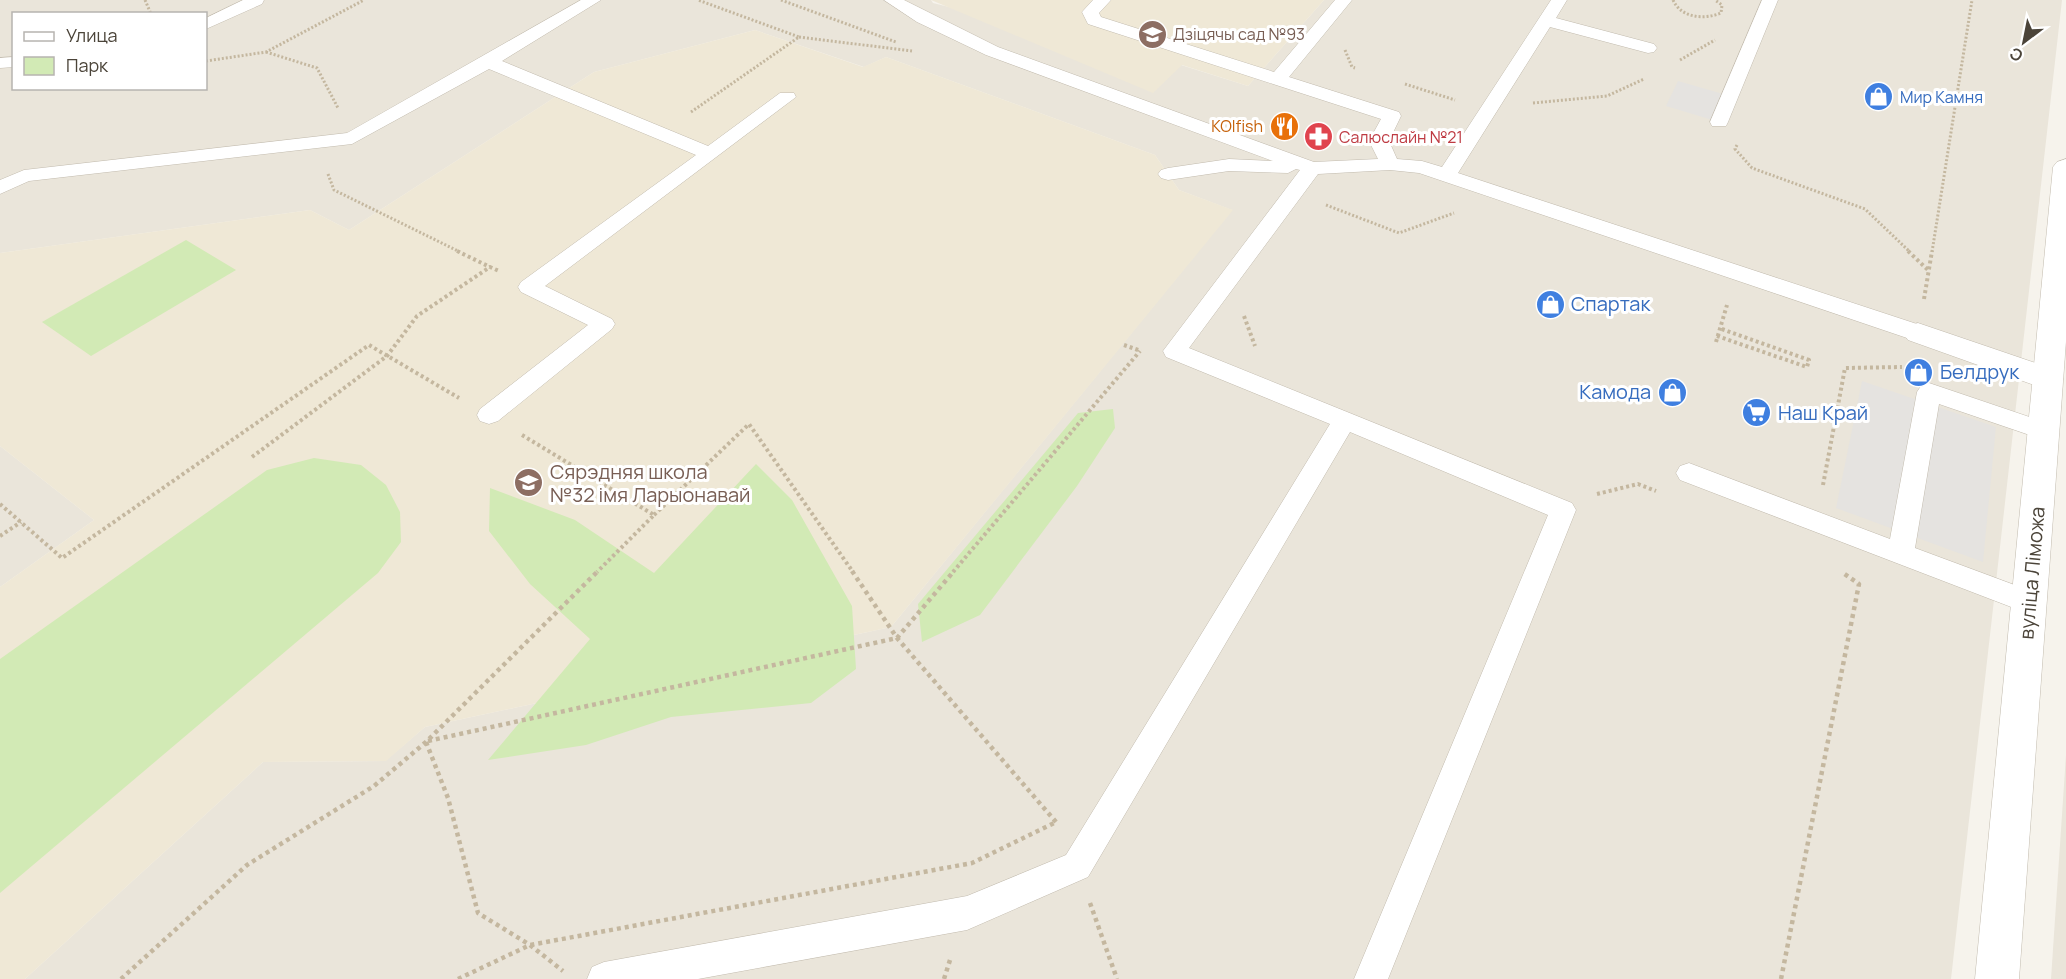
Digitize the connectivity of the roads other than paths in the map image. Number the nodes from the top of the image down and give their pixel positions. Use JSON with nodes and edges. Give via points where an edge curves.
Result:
{"nodes":[{"id":1,"x":256,"y":0,"type":"edge"},
{"id":2,"x":593,"y":0,"type":"edge"},
{"id":3,"x":892,"y":0,"type":"edge"},
{"id":4,"x":1103,"y":0,"type":"edge"},
{"id":5,"x":1344,"y":0,"type":"edge"},
{"id":6,"x":1559,"y":0,"type":"edge"},
{"id":7,"x":1767,"y":6,"type":"edge"},
{"id":8,"x":1546,"y":21,"type":"junction"},
{"id":9,"x":207,"y":24,"type":"edge"},
{"id":10,"x":1648,"y":48,"type":"dead end"},
{"id":11,"x":488,"y":62,"type":"junction"},
{"id":12,"x":1278,"y":78,"type":"junction"},
{"id":13,"x":787,"y":97,"type":"dead end"},
{"id":14,"x":1719,"y":122,"type":"dead end"},
{"id":15,"x":710,"y":153,"type":"junction"},
{"id":16,"x":1390,"y":164,"type":"junction"},
{"id":17,"x":2066,"y":167,"type":"edge"},
{"id":18,"x":1312,"y":168,"type":"junction"},
{"id":19,"x":1168,"y":174,"type":"dead end"},
{"id":20,"x":1447,"y":175,"type":"junction"},
{"id":21,"x":0,"y":188,"type":"edge"},
{"id":22,"x":2063,"y":256,"type":"edge"},
{"id":23,"x":1918,"y":333,"type":"joint"},
{"id":24,"x":2057,"y":382,"type":"edge"},
{"id":25,"x":489,"y":415,"type":"road end"},
{"id":26,"x":1345,"y":420,"type":"junction"},
{"id":27,"x":2044,"y":430,"type":"junction"},
{"id":28,"x":1689,"y":473,"type":"dead end"},
{"id":29,"x":1901,"y":554,"type":"junction"},
{"id":30,"x":2029,"y":603,"type":"junction"},
{"id":31,"x":604,"y":979,"type":"edge"},
{"id":32,"x":1371,"y":979,"type":"edge"},
{"id":33,"x":1997,"y":979,"type":"edge"}],
"edges":[{"from":1,"to":9,"type":"lane"},
{"from":2,"to":11,"type":"lane"},
{"from":3,"to":18,"type":"lane","via":[[992,51]]},
{"from":4,"to":12,"type":"lane","via":[[1090,12],[1094,20]]},
{"from":5,"to":12,"type":"lane"},
{"from":6,"to":8,"type":"lane"},
{"from":7,"to":14,"type":"lane"},
{"from":8,"to":10,"type":"lane"},
{"from":8,"to":20,"type":"lane"},
{"from":11,"to":15,"type":"lane"},
{"from":11,"to":21,"type":"lane","via":[[352,138],[24,176]]},
{"from":12,"to":16,"type":"lane","via":[[1392,116],[1379,141]]},
{"from":13,"to":15,"type":"lane"},
{"from":15,"to":25,"type":"lane","via":[[529,287],[604,324]]},
{"from":16,"to":18,"type":"lane"},
{"from":16,"to":20,"type":"lane","via":[[1422,167]]},
{"from":17,"to":22,"type":"street","name":"вуліца Ліможа"},
{"from":18,"to":19,"type":"lane","via":[[1230,165]]},
{"from":18,"to":26,"type":"lane","via":[[1174,351]]},
{"from":20,"to":23,"type":"lane"},
{"from":22,"to":24,"type":"street","name":"вуліца Ліможа"},
{"from":23,"to":24,"type":"street"},
{"from":24,"to":27,"type":"street","name":"вуліца Ліможа"},
{"from":26,"to":31,"type":"lane","via":[[1077,866],[966,913]]},
{"from":26,"to":32,"type":"lane","via":[[1563,510]]},
{"from":27,"to":29,"type":"lane","via":[[1929,392]]},
{"from":27,"to":30,"type":"street","name":"вуліца Ліможа"},
{"from":28,"to":29,"type":"lane"},
{"from":29,"to":30,"type":"lane"},
{"from":30,"to":33,"type":"street","name":"вуліца Ліможа"}]}
